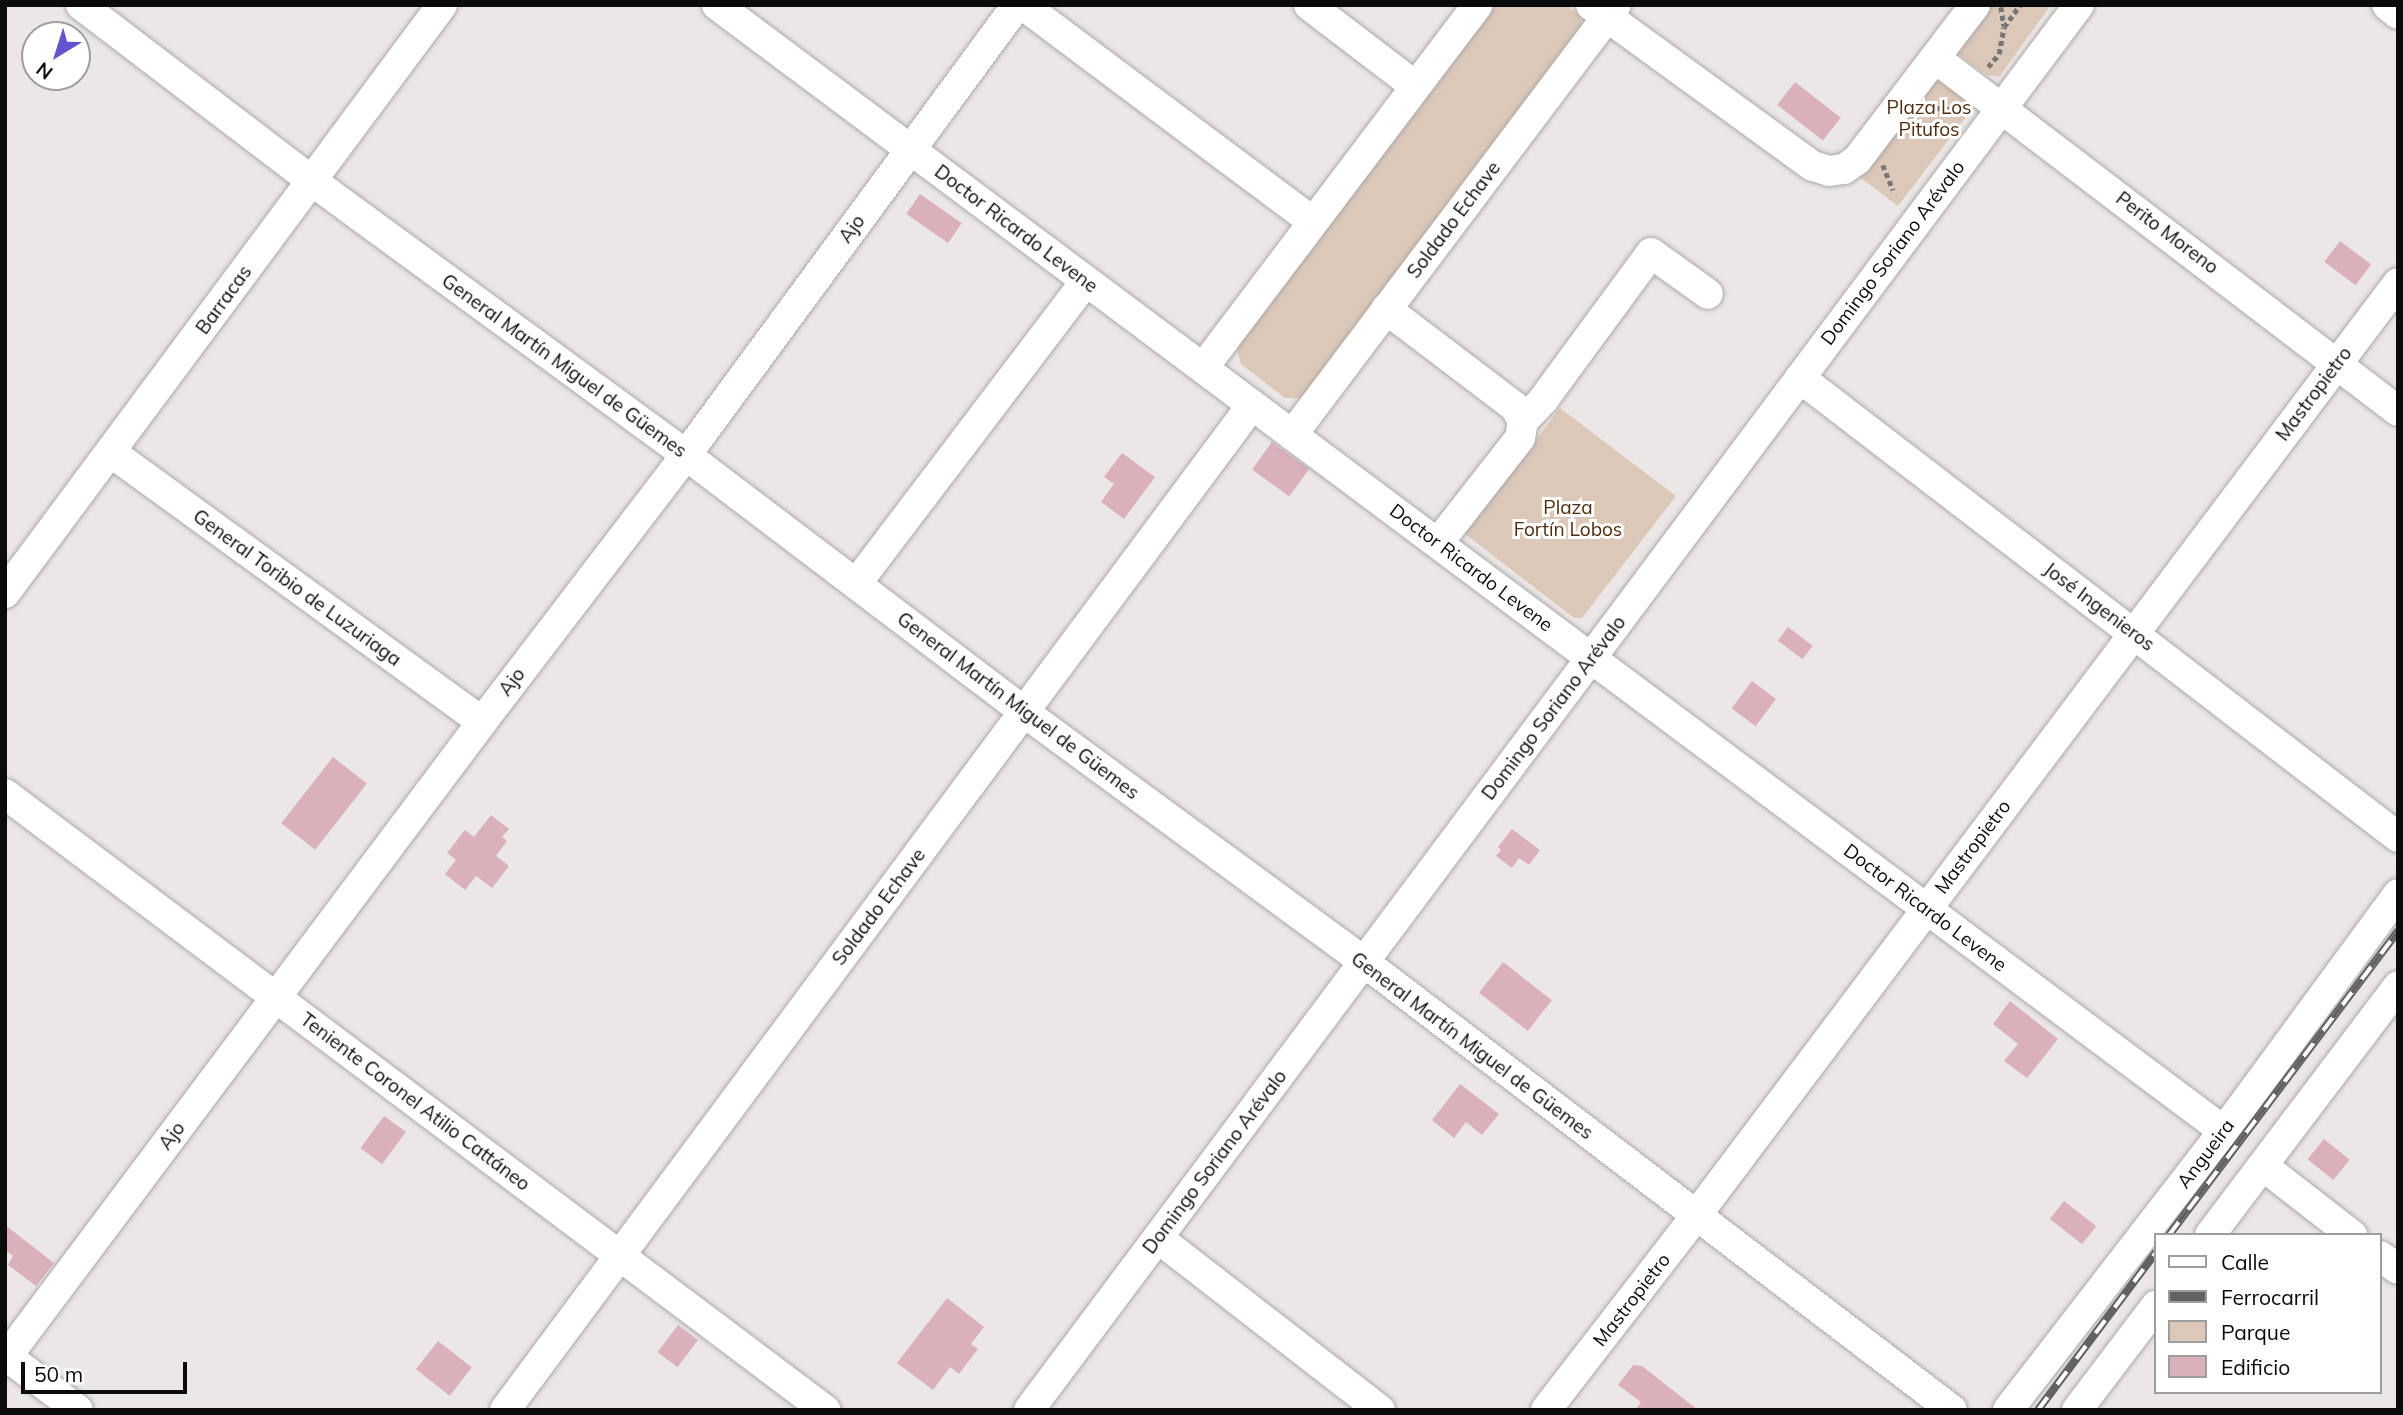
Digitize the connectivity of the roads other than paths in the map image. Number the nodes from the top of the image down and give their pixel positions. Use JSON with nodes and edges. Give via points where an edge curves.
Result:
{"nodes":[{"id":1,"x":81,"y":5,"type":"edge"},
{"id":2,"x":442,"y":5,"type":"edge"},
{"id":3,"x":717,"y":5,"type":"edge"},
{"id":4,"x":1020,"y":5,"type":"edge"},
{"id":5,"x":1309,"y":5,"type":"edge"},
{"id":6,"x":1478,"y":5,"type":"edge"},
{"id":7,"x":1975,"y":5,"type":"edge"},
{"id":8,"x":2079,"y":5,"type":"edge"},
{"id":9,"x":2387,"y":5,"type":"edge"},
{"id":10,"x":1605,"y":9,"type":"edge"},
{"id":11,"x":2398,"y":14,"type":"edge"},
{"id":12,"x":1935,"y":58,"type":"junction"},
{"id":13,"x":1415,"y":86,"type":"junction"},
{"id":14,"x":2002,"y":107,"type":"junction"},
{"id":15,"x":910,"y":149,"type":"junction"},
{"id":16,"x":312,"y":181,"type":"junction"},
{"id":17,"x":1313,"y":222,"type":"junction"},
{"id":18,"x":1086,"y":281,"type":"junction"},
{"id":19,"x":2398,"y":283,"type":"edge"},
{"id":20,"x":1708,"y":293,"type":"dead end"},
{"id":21,"x":1386,"y":309,"type":"junction"},
{"id":22,"x":2337,"y":363,"type":"junction"},
{"id":23,"x":1203,"y":368,"type":"junction"},
{"id":24,"x":1800,"y":378,"type":"junction"},
{"id":25,"x":1252,"y":405,"type":"junction"},
{"id":26,"x":2398,"y":411,"type":"edge"},
{"id":27,"x":1523,"y":421,"type":"junction"},
{"id":28,"x":1292,"y":435,"type":"junction"},
{"id":29,"x":112,"y":453,"type":"junction"},
{"id":30,"x":686,"y":455,"type":"junction"},
{"id":31,"x":1438,"y":543,"type":"junction"},
{"id":32,"x":856,"y":584,"type":"junction"},
{"id":33,"x":5,"y":593,"type":"edge"},
{"id":34,"x":2134,"y":633,"type":"junction"},
{"id":35,"x":1591,"y":658,"type":"junction"},
{"id":36,"x":1024,"y":712,"type":"junction"},
{"id":37,"x":482,"y":722,"type":"junction"},
{"id":38,"x":5,"y":794,"type":"edge"},
{"id":39,"x":2398,"y":837,"type":"edge"},
{"id":40,"x":2398,"y":894,"type":"edge"},
{"id":41,"x":1927,"y":909,"type":"junction"},
{"id":42,"x":1364,"y":962,"type":"junction"},
{"id":43,"x":2398,"y":986,"type":"edge"},
{"id":44,"x":276,"y":997,"type":"junction"},
{"id":45,"x":2224,"y":1131,"type":"junction"},
{"id":46,"x":2263,"y":1166,"type":"junction"},
{"id":47,"x":1695,"y":1217,"type":"junction"},
{"id":48,"x":2212,"y":1233,"type":"edge"},
{"id":49,"x":2349,"y":1233,"type":"edge"},
{"id":50,"x":1158,"y":1238,"type":"junction"},
{"id":51,"x":620,"y":1256,"type":"junction"},
{"id":52,"x":2382,"y":1257,"type":"edge"},
{"id":53,"x":2398,"y":1269,"type":"edge"},
{"id":54,"x":2154,"y":1309,"type":"edge"},
{"id":55,"x":6,"y":1357,"type":"edge"},
{"id":56,"x":78,"y":1410,"type":"edge"},
{"id":57,"x":505,"y":1410,"type":"edge"},
{"id":58,"x":825,"y":1410,"type":"edge"},
{"id":59,"x":1029,"y":1410,"type":"edge"},
{"id":60,"x":1380,"y":1410,"type":"edge"},
{"id":61,"x":1546,"y":1410,"type":"edge"},
{"id":62,"x":1952,"y":1410,"type":"edge"},
{"id":63,"x":2008,"y":1410,"type":"edge"},
{"id":64,"x":2077,"y":1410,"type":"edge"}],
"edges":[{"from":1,"to":16,"type":"street","name":"General Martín Miguel de Güemes"},
{"from":2,"to":16,"type":"street","name":"Barracas"},
{"from":3,"to":15,"type":"street","name":"Doctor Ricardo Levene"},
{"from":4,"to":15,"type":"street","name":"Ajo"},
{"from":4,"to":17,"type":"street"},
{"from":5,"to":13,"type":"street"},
{"from":6,"to":13,"type":"street"},
{"from":7,"to":12,"type":"street"},
{"from":8,"to":14,"type":"street","name":"Domingo Soriano Arévalo"},
{"from":9,"to":11,"type":"street"},
{"from":10,"to":12,"type":"street","via":[[1813,166],[1829,171],[1857,160]]},
{"from":10,"to":21,"type":"street","name":"Soldado Echave"},
{"from":12,"to":14,"type":"street","name":"Perito Moreno"},
{"from":13,"to":17,"type":"street"},
{"from":14,"to":22,"type":"street","name":"Perito Moreno"},
{"from":14,"to":24,"type":"street","name":"Domingo Soriano Arévalo"},
{"from":15,"to":18,"type":"street","name":"Doctor Ricardo Levene"},
{"from":15,"to":30,"type":"street","name":"Ajo"},
{"from":16,"to":29,"type":"street","name":"Barracas"},
{"from":16,"to":30,"type":"street","name":"General Martín Miguel de Güemes"},
{"from":17,"to":23,"type":"street"},
{"from":18,"to":23,"type":"street","name":"Doctor Ricardo Levene"},
{"from":18,"to":32,"type":"street"},
{"from":19,"to":22,"type":"street","name":"Mastropietro"},
{"from":20,"to":27,"type":"street","via":[[1651,253]]},
{"from":21,"to":27,"type":"street","via":[[1515,407]]},
{"from":21,"to":28,"type":"street","name":"Soldado Echave"},
{"from":22,"to":26,"type":"street","name":"Perito Moreno"},
{"from":22,"to":34,"type":"street","name":"Mastropietro"},
{"from":23,"to":25,"type":"street","name":"Doctor Ricardo Levene"},
{"from":24,"to":34,"type":"street","name":"José Ingenieros"},
{"from":24,"to":35,"type":"street","name":"Domingo Soriano Arévalo"},
{"from":25,"to":28,"type":"street","name":"Doctor Ricardo Levene"},
{"from":25,"to":36,"type":"street","name":"Soldado Echave"},
{"from":27,"to":31,"type":"street","via":[[1520,438]]},
{"from":28,"to":31,"type":"street","name":"Doctor Ricardo Levene"},
{"from":29,"to":33,"type":"street","name":"Barracas"},
{"from":29,"to":37,"type":"street","name":"General Toribio de Luzuriaga"},
{"from":30,"to":32,"type":"street","name":"General Martín Miguel de Güemes"},
{"from":30,"to":37,"type":"street","name":"Ajo"},
{"from":31,"to":35,"type":"street","name":"Doctor Ricardo Levene"},
{"from":32,"to":36,"type":"street","name":"General Martín Miguel de Güemes"},
{"from":34,"to":39,"type":"street","name":"José Ingenieros"},
{"from":34,"to":41,"type":"street","name":"Mastropietro"},
{"from":35,"to":41,"type":"street","name":"Doctor Ricardo Levene"},
{"from":35,"to":42,"type":"street","name":"Domingo Soriano Arévalo"},
{"from":36,"to":42,"type":"street","name":"General Martín Miguel de Güemes"},
{"from":36,"to":51,"type":"street","name":"Soldado Echave"},
{"from":37,"to":44,"type":"street","name":"Ajo"},
{"from":38,"to":44,"type":"street","name":"Teniente Coronel Atilio Cattáneo"},
{"from":40,"to":45,"type":"street","name":"Angueira"},
{"from":41,"to":45,"type":"street","name":"Doctor Ricardo Levene"},
{"from":41,"to":47,"type":"street","name":"Mastropietro"},
{"from":42,"to":47,"type":"street","name":"General Martín Miguel de Güemes"},
{"from":42,"to":50,"type":"street","name":"Domingo Soriano Arévalo"},
{"from":43,"to":46,"type":"street"},
{"from":44,"to":51,"type":"street","name":"Teniente Coronel Atilio Cattáneo"},
{"from":44,"to":55,"type":"street","name":"Ajo"},
{"from":45,"to":63,"type":"street","name":"Angueira"},
{"from":46,"to":48,"type":"street"},
{"from":46,"to":49,"type":"street"},
{"from":47,"to":61,"type":"street","name":"Mastropietro"},
{"from":47,"to":62,"type":"street","name":"General Martín Miguel de Güemes"},
{"from":50,"to":59,"type":"street","name":"Domingo Soriano Arévalo"},
{"from":50,"to":60,"type":"street"},
{"from":51,"to":57,"type":"street","name":"Soldado Echave"},
{"from":51,"to":58,"type":"street","name":"Teniente Coronel Atilio Cattáneo"},
{"from":52,"to":53,"type":"street"},
{"from":54,"to":64,"type":"street"},
{"from":55,"to":56,"type":"street"}]}
